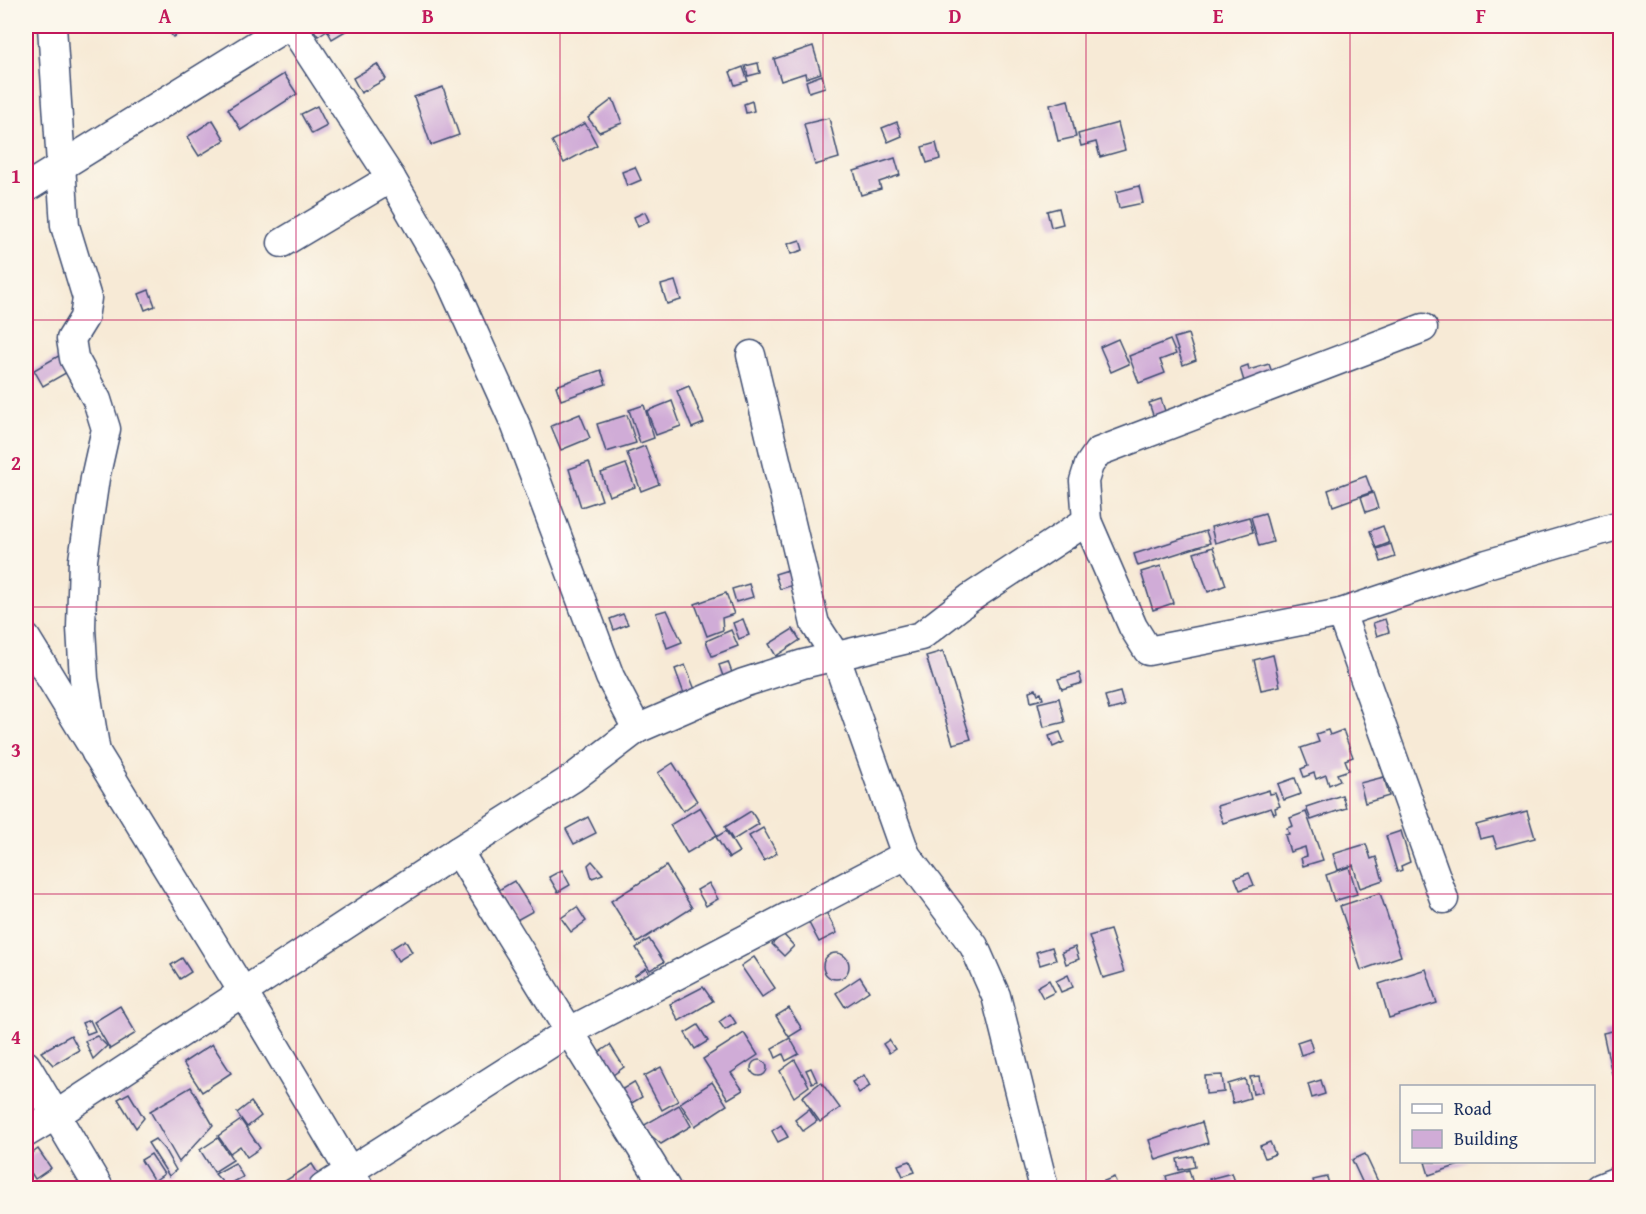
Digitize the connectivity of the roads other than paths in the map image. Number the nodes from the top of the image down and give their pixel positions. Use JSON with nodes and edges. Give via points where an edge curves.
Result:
{"nodes":[{"id":1,"x":52,"y":26,"type":"edge"},
{"id":2,"x":287,"y":26,"type":"edge"},
{"id":3,"x":292,"y":26,"type":"edge"},
{"id":4,"x":61,"y":166,"type":"junction"},
{"id":5,"x":391,"y":178,"type":"junction"},
{"id":6,"x":26,"y":188,"type":"edge"},
{"id":7,"x":282,"y":243,"type":"dead end"},
{"id":8,"x":1423,"y":328,"type":"dead end"},
{"id":9,"x":751,"y":355,"type":"dead end"},
{"id":10,"x":1087,"y":521,"type":"junction"},
{"id":11,"x":1620,"y":525,"type":"edge"},
{"id":12,"x":1341,"y":613,"type":"junction"},
{"id":13,"x":26,"y":638,"type":"edge"},
{"id":14,"x":835,"y":655,"type":"junction"},
{"id":15,"x":637,"y":729,"type":"junction"},
{"id":16,"x":96,"y":753,"type":"junction"},
{"id":17,"x":458,"y":850,"type":"junction"},
{"id":18,"x":906,"y":855,"type":"junction"},
{"id":19,"x":1444,"y":899,"type":"dead end"},
{"id":20,"x":243,"y":992,"type":"junction"},
{"id":21,"x":570,"y":1031,"type":"junction"},
{"id":22,"x":26,"y":1065,"type":"edge"},
{"id":23,"x":56,"y":1115,"type":"junction"},
{"id":24,"x":26,"y":1133,"type":"edge"},
{"id":25,"x":355,"y":1180,"type":"edge"},
{"id":26,"x":1620,"y":1180,"type":"edge"},
{"id":27,"x":99,"y":1188,"type":"edge"},
{"id":28,"x":323,"y":1188,"type":"edge"},
{"id":29,"x":666,"y":1188,"type":"edge"},
{"id":30,"x":1044,"y":1188,"type":"edge"},
{"id":31,"x":1600,"y":1188,"type":"edge"}],
"edges":[{"from":1,"to":4,"type":"street"},
{"from":2,"to":4,"type":"street"},
{"from":3,"to":5,"type":"street"},
{"from":4,"to":6,"type":"street"},
{"from":4,"to":16,"type":"street","via":[[65,226],[87,298],[84,318],[71,339],[74,358],[97,400],[106,429],[83,560],[84,679]]},
{"from":5,"to":7,"type":"street"},
{"from":5,"to":15,"type":"street","via":[[449,278],[516,426],[610,677]]},
{"from":8,"to":10,"type":"street","via":[[1098,452],[1084,481]]},
{"from":9,"to":14,"type":"street","via":[[815,624]]},
{"from":10,"to":12,"type":"street","via":[[1133,627],[1148,651]]},
{"from":10,"to":14,"type":"street","via":[[970,598],[921,636]]},
{"from":11,"to":12,"type":"street"},
{"from":12,"to":19,"type":"street"},
{"from":13,"to":16,"type":"street"},
{"from":14,"to":15,"type":"street","via":[[743,683]]},
{"from":14,"to":18,"type":"street"},
{"from":15,"to":17,"type":"street","via":[[573,778]]},
{"from":16,"to":20,"type":"street"},
{"from":17,"to":20,"type":"street"},
{"from":17,"to":21,"type":"street"},
{"from":18,"to":21,"type":"street"},
{"from":18,"to":30,"type":"street","via":[[974,946],[996,996]]},
{"from":20,"to":23,"type":"street"},
{"from":20,"to":25,"type":"street"},
{"from":21,"to":25,"type":"street"},
{"from":21,"to":29,"type":"street"},
{"from":22,"to":23,"type":"street"},
{"from":23,"to":24,"type":"street"},
{"from":23,"to":27,"type":"street"},
{"from":25,"to":28,"type":"street"},
{"from":26,"to":31,"type":"street"}]}
